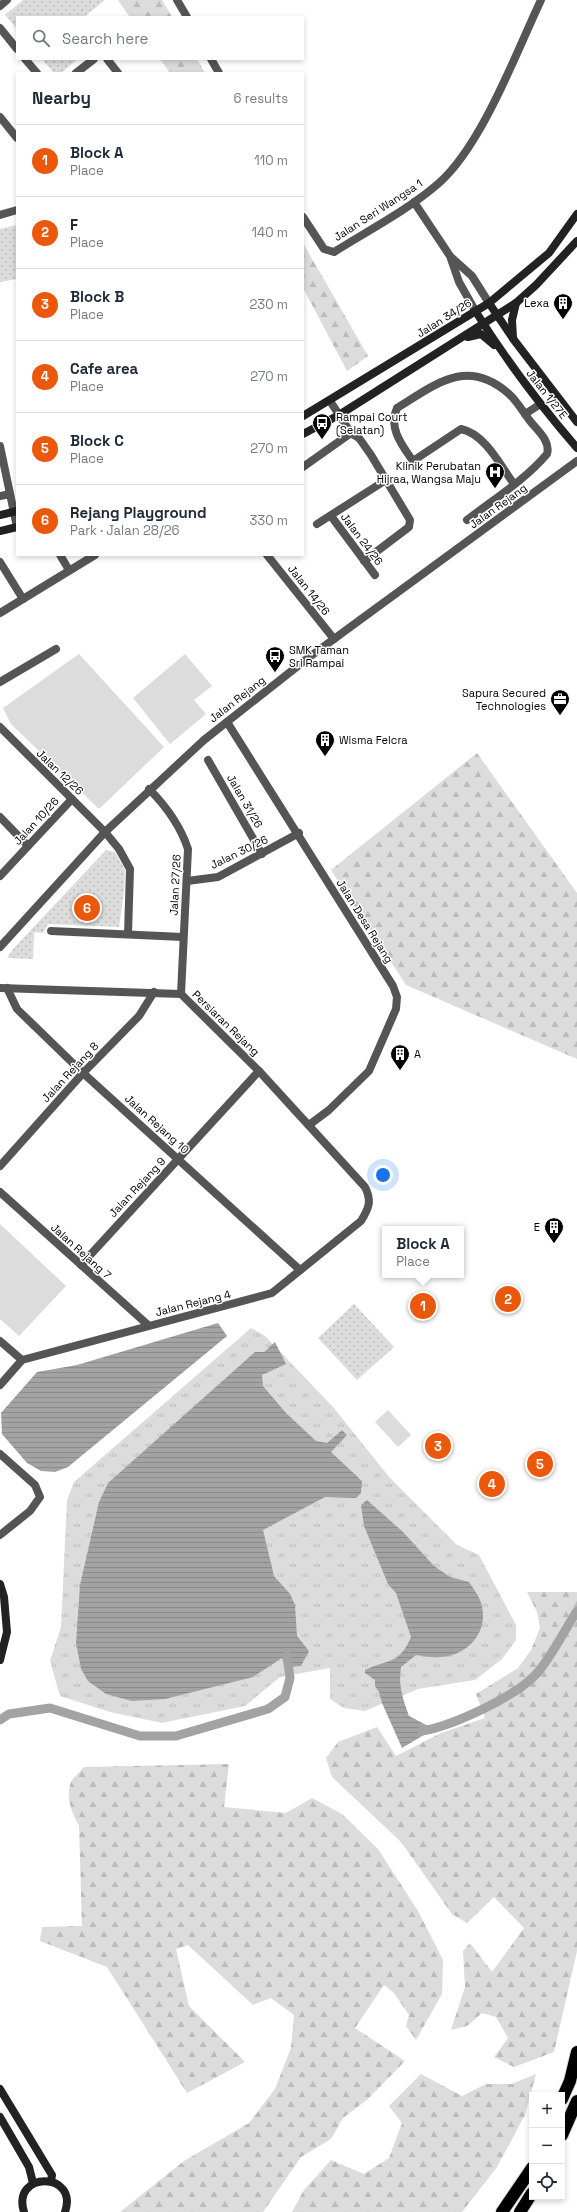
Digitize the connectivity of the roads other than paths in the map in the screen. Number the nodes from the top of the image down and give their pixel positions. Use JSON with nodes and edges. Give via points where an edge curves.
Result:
{"nodes":[{"id":1,"x":7,"y":0,"type":"edge"},
{"id":2,"x":177,"y":0,"type":"edge"},
{"id":3,"x":541,"y":0,"type":"edge"},
{"id":4,"x":0,"y":6,"type":"edge"},
{"id":5,"x":186,"y":16,"type":"edge"},
{"id":6,"x":0,"y":28,"type":"edge"},
{"id":7,"x":16,"y":48,"type":"edge"},
{"id":8,"x":26,"y":60,"type":"edge"},
{"id":9,"x":93,"y":60,"type":"edge"},
{"id":10,"x":107,"y":60,"type":"edge"},
{"id":11,"x":212,"y":60,"type":"edge"},
{"id":12,"x":36,"y":72,"type":"edge"},
{"id":13,"x":77,"y":72,"type":"edge"},
{"id":14,"x":117,"y":72,"type":"edge"},
{"id":15,"x":218,"y":72,"type":"edge"},
{"id":16,"x":0,"y":117,"type":"edge"},
{"id":17,"x":16,"y":137,"type":"edge"},
{"id":18,"x":414,"y":202,"type":"junction"},
{"id":19,"x":16,"y":210,"type":"edge"},
{"id":20,"x":0,"y":214,"type":"edge"},
{"id":21,"x":577,"y":214,"type":"edge"},
{"id":22,"x":304,"y":219,"type":"edge"},
{"id":23,"x":577,"y":241,"type":"edge"},
{"id":24,"x":450,"y":256,"type":"junction"},
{"id":25,"x":489,"y":303,"type":"junction"},
{"id":26,"x":516,"y":303,"type":"junction"},
{"id":27,"x":476,"y":312,"type":"junction"},
{"id":28,"x":497,"y":316,"type":"junction"},
{"id":29,"x":484,"y":324,"type":"junction"},
{"id":30,"x":458,"y":340,"type":"junction"},
{"id":31,"x":514,"y":340,"type":"junction"},
{"id":32,"x":501,"y":351,"type":"junction"},
{"id":33,"x":330,"y":401,"type":"junction"},
{"id":34,"x":539,"y":405,"type":"junction"},
{"id":35,"x":525,"y":414,"type":"junction"},
{"id":36,"x":304,"y":415,"type":"edge"},
{"id":37,"x":339,"y":415,"type":"junction"},
{"id":38,"x":577,"y":422,"type":"edge"},
{"id":39,"x":304,"y":433,"type":"edge"},
{"id":40,"x":351,"y":433,"type":"junction"},
{"id":41,"x":0,"y":446,"type":"edge"},
{"id":42,"x":577,"y":448,"type":"edge"},
{"id":43,"x":577,"y":461,"type":"edge"},
{"id":44,"x":304,"y":466,"type":"edge"},
{"id":45,"x":386,"y":480,"type":"junction"},
{"id":46,"x":514,"y":484,"type":"junction"},
{"id":47,"x":10,"y":494,"type":"junction"},
{"id":48,"x":0,"y":496,"type":"edge"},
{"id":49,"x":16,"y":511,"type":"edge"},
{"id":50,"x":0,"y":515,"type":"edge"},
{"id":51,"x":331,"y":516,"type":"junction"},
{"id":52,"x":467,"y":520,"type":"dead end"},
{"id":53,"x":317,"y":524,"type":"dead end"},
{"id":54,"x":16,"y":527,"type":"edge"},
{"id":55,"x":0,"y":532,"type":"edge"},
{"id":56,"x":61,"y":556,"type":"edge"},
{"id":57,"x":93,"y":556,"type":"edge"},
{"id":58,"x":268,"y":556,"type":"edge"},
{"id":59,"x":364,"y":561,"type":"junction"},
{"id":60,"x":0,"y":562,"type":"edge"},
{"id":61,"x":69,"y":570,"type":"junction"},
{"id":62,"x":375,"y":576,"type":"dead end"},
{"id":63,"x":23,"y":599,"type":"junction"},
{"id":64,"x":0,"y":612,"type":"edge"},
{"id":65,"x":334,"y":640,"type":"junction"},
{"id":66,"x":56,"y":649,"type":"dead end"},
{"id":67,"x":0,"y":682,"type":"edge"},
{"id":68,"x":227,"y":722,"type":"junction"},
{"id":69,"x":1,"y":732,"type":"edge"},
{"id":70,"x":208,"y":760,"type":"dead end"},
{"id":71,"x":149,"y":789,"type":"junction"},
{"id":72,"x":72,"y":799,"type":"junction"},
{"id":73,"x":0,"y":817,"type":"edge"},
{"id":74,"x":105,"y":832,"type":"junction"},
{"id":75,"x":299,"y":834,"type":"junction"},
{"id":76,"x":28,"y":846,"type":"junction"},
{"id":77,"x":262,"y":854,"type":"junction"},
{"id":78,"x":0,"y":876,"type":"edge"},
{"id":79,"x":187,"y":881,"type":"junction"},
{"id":80,"x":51,"y":931,"type":"dead end"},
{"id":81,"x":128,"y":934,"type":"junction"},
{"id":82,"x":183,"y":937,"type":"junction"},
{"id":83,"x":0,"y":947,"type":"edge"},
{"id":84,"x":4,"y":988,"type":"edge"},
{"id":85,"x":154,"y":992,"type":"junction"},
{"id":86,"x":181,"y":994,"type":"junction"},
{"id":87,"x":259,"y":1071,"type":"junction"},
{"id":88,"x":83,"y":1073,"type":"junction"},
{"id":89,"x":309,"y":1125,"type":"junction"},
{"id":90,"x":179,"y":1158,"type":"junction"},
{"id":91,"x":0,"y":1166,"type":"edge"},
{"id":92,"x":0,"y":1192,"type":"edge"},
{"id":93,"x":370,"y":1205,"type":"joint"},
{"id":94,"x":290,"y":1260,"type":"junction"},
{"id":95,"x":81,"y":1264,"type":"junction"},
{"id":96,"x":303,"y":1268,"type":"junction"},
{"id":97,"x":289,"y":1280,"type":"junction"},
{"id":98,"x":148,"y":1325,"type":"junction"},
{"id":99,"x":0,"y":1341,"type":"edge"},
{"id":100,"x":22,"y":1360,"type":"junction"},
{"id":101,"x":0,"y":1385,"type":"edge"},
{"id":102,"x":0,"y":1454,"type":"edge"},
{"id":103,"x":0,"y":1535,"type":"edge"},
{"id":104,"x":0,"y":1584,"type":"edge"},
{"id":105,"x":0,"y":1660,"type":"edge"},
{"id":106,"x":577,"y":2052,"type":"edge"},
{"id":107,"x":0,"y":2089,"type":"edge"},
{"id":108,"x":565,"y":2092,"type":"edge"},
{"id":109,"x":577,"y":2101,"type":"edge"},
{"id":110,"x":0,"y":2117,"type":"edge"},
{"id":111,"x":565,"y":2128,"type":"edge"},
{"id":112,"x":529,"y":2172,"type":"edge"},
{"id":113,"x":51,"y":2181,"type":"junction"},
{"id":114,"x":33,"y":2184,"type":"junction"},
{"id":115,"x":529,"y":2198,"type":"edge"},
{"id":116,"x":67,"y":2210,"type":"edge"},
{"id":117,"x":24,"y":2212,"type":"edge"},
{"id":118,"x":502,"y":2212,"type":"edge"},
{"id":119,"x":520,"y":2212,"type":"edge"}],
"edges":[{"from":1,"to":4,"type":"street"},
{"from":2,"to":5,"type":"street"},
{"from":3,"to":18,"type":"street","name":"Jalan Seri Wangsa 1","via":[[477,133],[440,182]]},
{"from":6,"to":7,"type":"street"},
{"from":8,"to":12,"type":"street"},
{"from":9,"to":13,"type":"street"},
{"from":10,"to":14,"type":"street"},
{"from":11,"to":15,"type":"street"},
{"from":16,"to":17,"type":"street"},
{"from":18,"to":22,"type":"street","name":"Jalan Seri Wangsa 1","via":[[334,252],[324,249]]},
{"from":18,"to":24,"type":"street"},
{"from":19,"to":20,"type":"street"},
{"from":21,"to":25,"type":"main road","name":"Jalan 34/26","via":[[549,253]]},
{"from":23,"to":26,"type":"main road","via":[[536,286]]},
{"from":24,"to":25,"type":"street","via":[[472,276]]},
{"from":24,"to":27,"type":"street","via":[[459,282]]},
{"from":25,"to":27,"type":"main road","name":"Jalan 34/26"},
{"from":25,"to":28,"type":"main road","name":"Jalan 1/27E"},
{"from":26,"to":28,"type":"main road"},
{"from":26,"to":31,"type":"main road","via":[[512,320]]},
{"from":27,"to":29,"type":"main road"},
{"from":27,"to":33,"type":"main road","name":"Jalan 34/26"},
{"from":28,"to":29,"type":"main road"},
{"from":28,"to":31,"type":"main road","name":"Jalan 1/27E"},
{"from":29,"to":30,"type":"main road"},
{"from":29,"to":32,"type":"main road"},
{"from":30,"to":32,"type":"main road","via":[[480,334]]},
{"from":30,"to":37,"type":"main road"},
{"from":31,"to":38,"type":"main road","name":"Jalan 1/27E"},
{"from":32,"to":34,"type":"main road","name":"Jalan 1/27E"},
{"from":33,"to":36,"type":"main road","name":"Jalan 34/26"},
{"from":33,"to":37,"type":"street"},
{"from":34,"to":35,"type":"street"},
{"from":34,"to":42,"type":"main road","name":"Jalan 1/27E"},
{"from":35,"to":46,"type":"street","via":[[549,449],[541,462]]},
{"from":35,"to":46,"type":"street","via":[[510,395],[494,383],[476,375],[448,378],[397,408],[393,417],[395,431],[413,461],[461,429],[471,431],[487,447]]},
{"from":37,"to":39,"type":"main road"},
{"from":37,"to":40,"type":"street"},
{"from":40,"to":44,"type":"street"},
{"from":40,"to":45,"type":"street","via":[[359,438]]},
{"from":41,"to":47,"type":"street"},
{"from":43,"to":65,"type":"street","name":"Jalan Rejang"},
{"from":45,"to":51,"type":"street"},
{"from":45,"to":59,"type":"street","via":[[410,520],[409,528]]},
{"from":46,"to":52,"type":"street"},
{"from":47,"to":48,"type":"street"},
{"from":47,"to":49,"type":"street"},
{"from":49,"to":50,"type":"main road"},
{"from":51,"to":53,"type":"street"},
{"from":51,"to":59,"type":"street","name":"Jalan 24/26"},
{"from":54,"to":55,"type":"main road"},
{"from":56,"to":61,"type":"street"},
{"from":57,"to":61,"type":"street"},
{"from":58,"to":65,"type":"street","name":"Jalan 14/26"},
{"from":59,"to":62,"type":"street","name":"Jalan 24/26"},
{"from":60,"to":63,"type":"street"},
{"from":61,"to":63,"type":"street"},
{"from":63,"to":64,"type":"street"},
{"from":65,"to":68,"type":"street","name":"Jalan Rejang"},
{"from":66,"to":67,"type":"street"},
{"from":68,"to":71,"type":"street","name":"Jalan Rejang"},
{"from":68,"to":75,"type":"street","name":"Jalan Desa Rejang"},
{"from":69,"to":72,"type":"street","name":"Jalan 12/26"},
{"from":70,"to":77,"type":"street","name":"Jalan 31/26"},
{"from":71,"to":74,"type":"street","name":"Jalan Rejang"},
{"from":71,"to":79,"type":"street","name":"Jalan 27/26","via":[[169,811],[185,841],[188,849]]},
{"from":72,"to":74,"type":"street","name":"Jalan 12/26"},
{"from":72,"to":76,"type":"street","name":"Jalan 10/26"},
{"from":73,"to":76,"type":"street"},
{"from":74,"to":81,"type":"street","name":"Jalan 12/26","via":[[119,849],[130,869]]},
{"from":74,"to":83,"type":"street","name":"Jalan Rejang"},
{"from":75,"to":77,"type":"street","name":"Jalan 30/26"},
{"from":75,"to":89,"type":"street","name":"Jalan Desa Rejang","via":[[397,997],[396,1009],[369,1071],[329,1110]]},
{"from":76,"to":78,"type":"street","name":"Jalan 10/26"},
{"from":77,"to":79,"type":"street","name":"Jalan 30/26","via":[[218,876]]},
{"from":79,"to":82,"type":"street","name":"Jalan 27/26"},
{"from":80,"to":81,"type":"street"},
{"from":81,"to":82,"type":"street"},
{"from":82,"to":86,"type":"street","name":"Jalan 27/26"},
{"from":84,"to":85,"type":"street","name":"Persiaran Rejang"},
{"from":84,"to":88,"type":"street","name":"Jalan Rejang 10","via":[[17,1009]]},
{"from":85,"to":86,"type":"street","name":"Persiaran Rejang"},
{"from":85,"to":88,"type":"street","name":"Jalan Rejang 8","via":[[139,1016]]},
{"from":86,"to":87,"type":"street","name":"Persiaran Rejang"},
{"from":87,"to":89,"type":"street","name":"Persiaran Rejang"},
{"from":87,"to":90,"type":"street","name":"Jalan Rejang 9"},
{"from":88,"to":90,"type":"street","name":"Jalan Rejang 10"},
{"from":88,"to":91,"type":"street","name":"Jalan Rejang 8"},
{"from":89,"to":93,"type":"street","name":"Persiaran Rejang","via":[[365,1187]]},
{"from":90,"to":94,"type":"street","name":"Jalan Rejang 10"},
{"from":90,"to":95,"type":"street","name":"Jalan Rejang 9"},
{"from":92,"to":95,"type":"street","name":"Jalan Rejang 7"},
{"from":93,"to":96,"type":"street","name":"Jalan Rejang 4","via":[[361,1221]]},
{"from":94,"to":96,"type":"street"},
{"from":94,"to":97,"type":"street"},
{"from":95,"to":98,"type":"street","name":"Jalan Rejang 7"},
{"from":96,"to":97,"type":"street","name":"Jalan Rejang 4"},
{"from":97,"to":98,"type":"street","name":"Jalan Rejang 4","via":[[266,1295]]},
{"from":98,"to":100,"type":"street","name":"Jalan Rejang 4"},
{"from":99,"to":100,"type":"street"},
{"from":100,"to":101,"type":"street"},
{"from":102,"to":103,"type":"street","via":[[35,1485],[40,1497],[30,1511]]},
{"from":104,"to":105,"type":"main road","via":[[4,1597],[7,1632]]},
{"from":106,"to":108,"type":"highway"},
{"from":107,"to":113,"type":"main road","via":[[52,2175]]},
{"from":109,"to":111,"type":"highway"},
{"from":110,"to":114,"type":"main road","via":[[30,2167]]},
{"from":112,"to":118,"type":"highway"},
{"from":113,"to":114,"type":"main road"},
{"from":113,"to":116,"type":"main road","via":[[62,2188],[67,2200]]},
{"from":114,"to":117,"type":"main road","via":[[24,2195]]},
{"from":115,"to":119,"type":"highway"}]}
